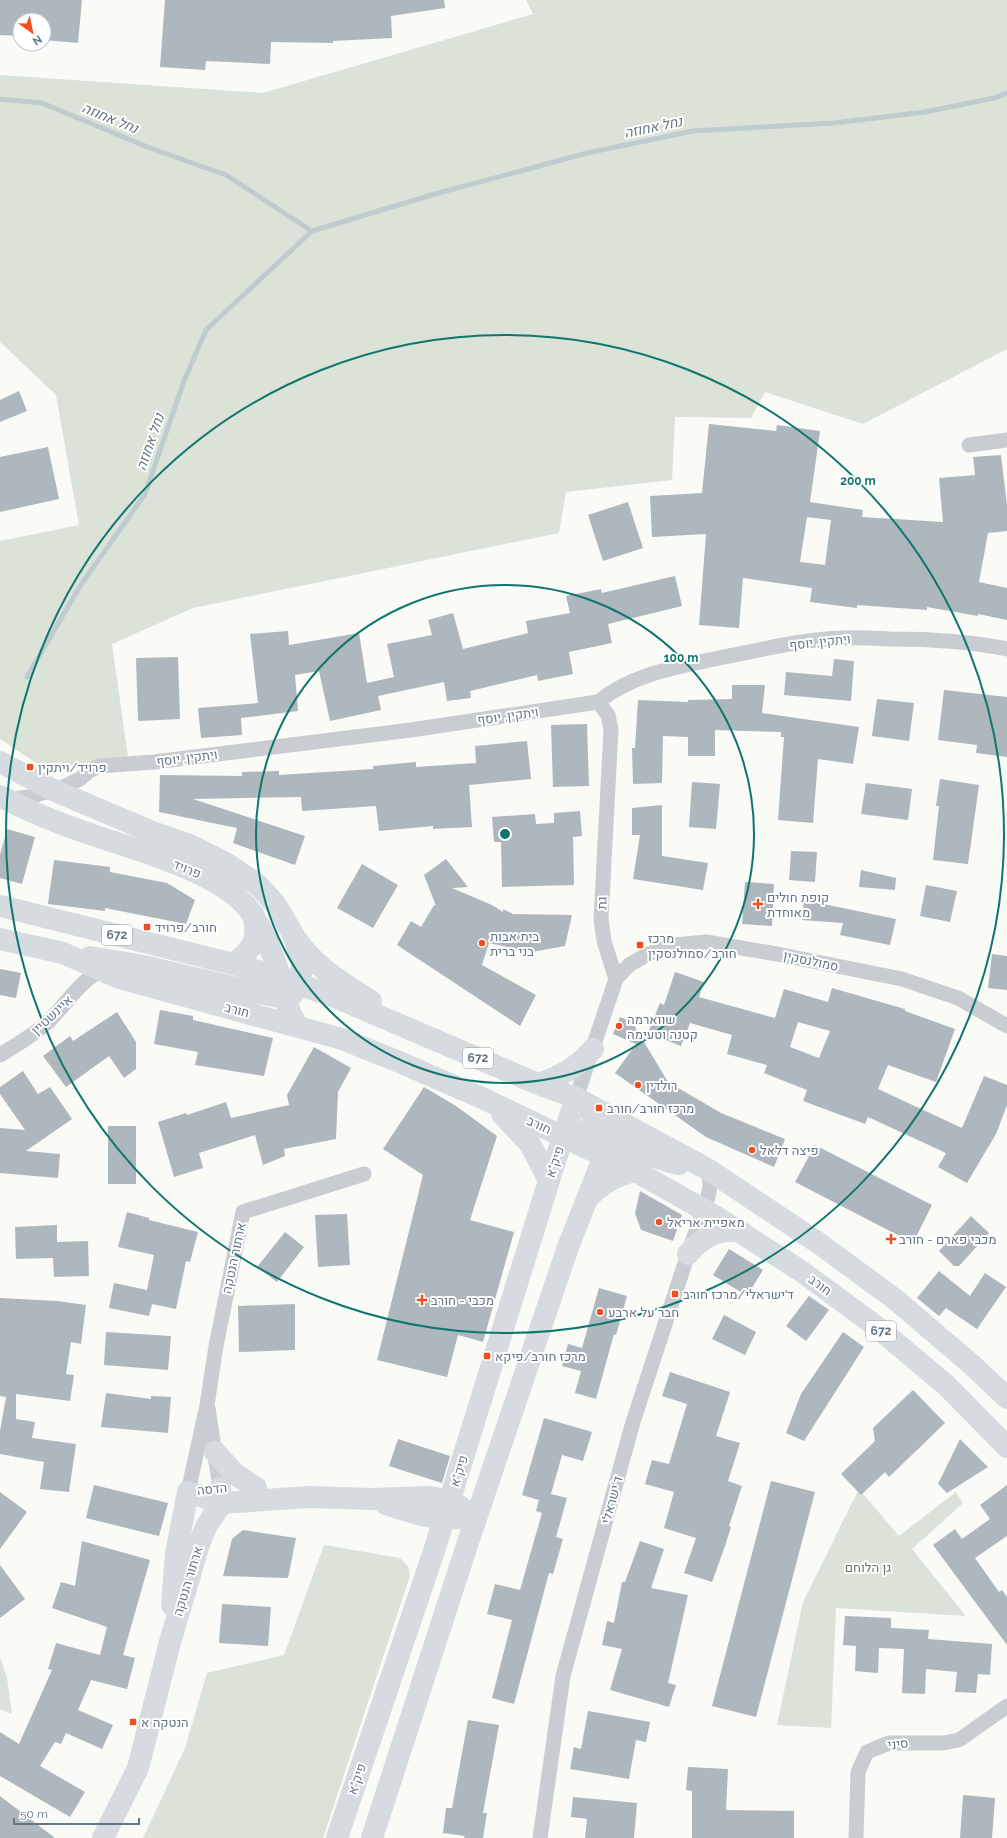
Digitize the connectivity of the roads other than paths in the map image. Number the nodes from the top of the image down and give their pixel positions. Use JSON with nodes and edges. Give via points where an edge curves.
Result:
{"nodes":[{"id":1,"x":1007,"y":440,"type":"edge"},
{"id":2,"x":969,"y":445,"type":"dead end"},
{"id":3,"x":1007,"y":649,"type":"edge"},
{"id":4,"x":598,"y":702,"type":"junction"},
{"id":5,"x":0,"y":762,"type":"edge"},
{"id":6,"x":53,"y":790,"type":"junction"},
{"id":7,"x":4,"y":798,"type":"edge"},
{"id":8,"x":0,"y":906,"type":"edge"},
{"id":9,"x":253,"y":914,"type":"junction"},
{"id":10,"x":294,"y":936,"type":"junction"},
{"id":11,"x":0,"y":939,"type":"edge"},
{"id":12,"x":63,"y":953,"type":"junction"},
{"id":13,"x":233,"y":964,"type":"junction"},
{"id":14,"x":101,"y":971,"type":"junction"},
{"id":15,"x":280,"y":977,"type":"junction"},
{"id":16,"x":616,"y":979,"type":"junction"},
{"id":17,"x":292,"y":991,"type":"junction"},
{"id":18,"x":297,"y":1025,"type":"junction"},
{"id":19,"x":1007,"y":1026,"type":"edge"},
{"id":20,"x":419,"y":1032,"type":"junction"},
{"id":21,"x":593,"y":1049,"type":"junction"},
{"id":22,"x":0,"y":1055,"type":"edge"},
{"id":23,"x":538,"y":1084,"type":"junction"},
{"id":24,"x":482,"y":1098,"type":"junction"},
{"id":25,"x":576,"y":1098,"type":"junction"},
{"id":26,"x":603,"y":1133,"type":"junction"},
{"id":27,"x":564,"y":1137,"type":"junction"},
{"id":28,"x":604,"y":1156,"type":"junction"},
{"id":29,"x":709,"y":1170,"type":"junction"},
{"id":30,"x":636,"y":1171,"type":"junction"},
{"id":31,"x":364,"y":1174,"type":"dead end"},
{"id":32,"x":549,"y":1180,"type":"junction"},
{"id":33,"x":587,"y":1199,"type":"junction"},
{"id":34,"x":704,"y":1209,"type":"junction"},
{"id":35,"x":742,"y":1232,"type":"junction"},
{"id":36,"x":688,"y":1254,"type":"junction"},
{"id":37,"x":1007,"y":1398,"type":"edge"},
{"id":38,"x":207,"y":1405,"type":"junction"},
{"id":39,"x":1007,"y":1447,"type":"edge"},
{"id":40,"x":215,"y":1452,"type":"junction"},
{"id":41,"x":256,"y":1488,"type":"junction"},
{"id":42,"x":188,"y":1492,"type":"junction"},
{"id":43,"x":221,"y":1496,"type":"junction"},
{"id":44,"x":309,"y":1497,"type":"junction"},
{"id":45,"x":372,"y":1499,"type":"junction"},
{"id":46,"x":403,"y":1510,"type":"junction"},
{"id":47,"x":447,"y":1510,"type":"junction"},
{"id":48,"x":477,"y":1517,"type":"junction"},
{"id":49,"x":434,"y":1551,"type":"junction"},
{"id":50,"x":170,"y":1642,"type":"junction"},
{"id":51,"x":1007,"y":1706,"type":"edge"},
{"id":52,"x":103,"y":1838,"type":"edge"},
{"id":53,"x":337,"y":1838,"type":"edge"},
{"id":54,"x":372,"y":1838,"type":"edge"},
{"id":55,"x":540,"y":1838,"type":"edge"},
{"id":56,"x":856,"y":1838,"type":"edge"}],
"edges":[{"from":1,"to":2,"type":"street"},
{"from":3,"to":4,"type":"street","name":"ויתקין, יוסף","via":[[938,640],[841,638],[678,666],[632,681],[613,690]]},
{"from":4,"to":6,"type":"street","name":"ויתקין, יוסף","via":[[403,731],[154,762],[99,766],[80,779]]},
{"from":4,"to":16,"type":"street","name":"גת","via":[[608,715],[611,730],[601,919],[604,941]]},
{"from":5,"to":6,"type":"main road","name":"פרויד"},
{"from":6,"to":7,"type":"street","name":"ויתקין, יוסף"},
{"from":6,"to":10,"type":"main road","name":"פרויד","via":[[192,846],[224,862],[258,884],[276,904]]},
{"from":7,"to":9,"type":"main road","name":"פרויד","via":[[88,833],[205,875],[242,902]]},
{"from":8,"to":13,"type":"main road","number":"672"},
{"from":9,"to":13,"type":"main road","via":[[256,933],[253,942],[248,952]]},
{"from":9,"to":15,"type":"main road","name":"פרויד","via":[[267,941]]},
{"from":10,"to":17,"type":"main road","name":"פרויד","via":[[302,963]]},
{"from":10,"to":20,"type":"main road","via":[[307,954],[324,970]]},
{"from":11,"to":12,"type":"main road","name":"חורב","number":"672"},
{"from":12,"to":14,"type":"main road","name":"חורב","number":"672"},
{"from":12,"to":17,"type":"main road"},
{"from":13,"to":15,"type":"main road","number":"672"},
{"from":14,"to":18,"type":"main road","name":"חורב","number":"672"},
{"from":14,"to":22,"type":"street","name":"איינשטיין","via":[[83,982],[64,1007],[47,1023]]},
{"from":15,"to":17,"type":"main road","name":"פרויד"},
{"from":16,"to":19,"type":"street","name":"סמולנסקין","via":[[629,965],[648,954],[675,945],[706,942],[902,979],[958,998]]},
{"from":16,"to":21,"type":"street"},
{"from":17,"to":18,"type":"main road","name":"פרויד","via":[[288,1010]]},
{"from":17,"to":20,"type":"main road","number":"672"},
{"from":18,"to":24,"type":"main road","name":"חורב","number":"672","via":[[356,1044]]},
{"from":20,"to":23,"type":"main road","number":"672"},
{"from":21,"to":23,"type":"main road","via":[[585,1059],[565,1073]]},
{"from":21,"to":25,"type":"street"},
{"from":23,"to":25,"type":"main road","number":"672"},
{"from":24,"to":27,"type":"main road","name":"חורב","number":"672"},
{"from":24,"to":32,"type":"main road","via":[[523,1135],[537,1154]]},
{"from":25,"to":26,"type":"main road","via":[[596,1118]]},
{"from":25,"to":27,"type":"main road","name":"פיק\"א"},
{"from":25,"to":29,"type":"main road","number":"672"},
{"from":26,"to":27,"type":"main road","via":[[580,1132]]},
{"from":26,"to":28,"type":"main road"},
{"from":26,"to":29,"type":"main road","via":[[648,1155]]},
{"from":27,"to":28,"type":"main road","name":"חורב","number":"672"},
{"from":27,"to":32,"type":"main road","name":"פיק\"א"},
{"from":28,"to":30,"type":"main road","name":"חורב","number":"672"},
{"from":28,"to":33,"type":"main road"},
{"from":29,"to":34,"type":"street","name":"ד'ישראלי","via":[[710,1186]]},
{"from":29,"to":37,"type":"main road","number":"672","via":[[820,1244],[896,1300]]},
{"from":30,"to":33,"type":"main road","via":[[604,1184]]},
{"from":30,"to":34,"type":"main road","name":"חורב","number":"672"},
{"from":31,"to":38,"type":"street","name":"ארתור הנטקה","via":[[243,1212]]},
{"from":32,"to":47,"type":"main road","name":"פיק\"א"},
{"from":33,"to":48,"type":"main road"},
{"from":34,"to":35,"type":"main road","name":"חורב","number":"672"},
{"from":34,"to":36,"type":"street","name":"ד'ישראלי"},
{"from":35,"to":36,"type":"main road","via":[[726,1231],[709,1236]]},
{"from":35,"to":39,"type":"main road","name":"חורב","number":"672","via":[[801,1271],[876,1327],[947,1386]]},
{"from":36,"to":55,"type":"street","name":"ד'ישראלי","via":[[633,1422],[563,1676]]},
{"from":38,"to":40,"type":"street","name":"ארתור הנטקה"},
{"from":38,"to":42,"type":"street","name":"ארתור הנטקה"},
{"from":40,"to":41,"type":"main road","via":[[235,1474]]},
{"from":40,"to":43,"type":"street","name":"ארתור הנטקה"},
{"from":41,"to":43,"type":"main road","name":"הדסה"},
{"from":41,"to":44,"type":"main road","name":"הדסה"},
{"from":42,"to":43,"type":"main road","name":"הדסה"},
{"from":42,"to":50,"type":"main road","name":"ארתור הנטקה","via":[[176,1553]]},
{"from":43,"to":44,"type":"main road","name":"הדסה"},
{"from":43,"to":50,"type":"main road","name":"ארתור הנטקה","via":[[200,1542]]},
{"from":44,"to":45,"type":"main road","name":"הדסה"},
{"from":45,"to":46,"type":"main road","name":"הדסה"},
{"from":45,"to":47,"type":"main road","name":"הדסה","via":[[427,1497]]},
{"from":46,"to":47,"type":"main road","name":"הדסה"},
{"from":46,"to":49,"type":"main road","via":[[426,1532]]},
{"from":47,"to":48,"type":"main road","name":"הדסה"},
{"from":47,"to":49,"type":"main road","name":"פיק\"א"},
{"from":48,"to":54,"type":"main road"},
{"from":49,"to":53,"type":"main road","name":"פיק\"א"},
{"from":50,"to":52,"type":"main road","name":"ארתור הנטקה","via":[[138,1768]]},
{"from":51,"to":56,"type":"street","name":"סיני","via":[[959,1740],[943,1743],[889,1743],[867,1752],[858,1772]]}]}
